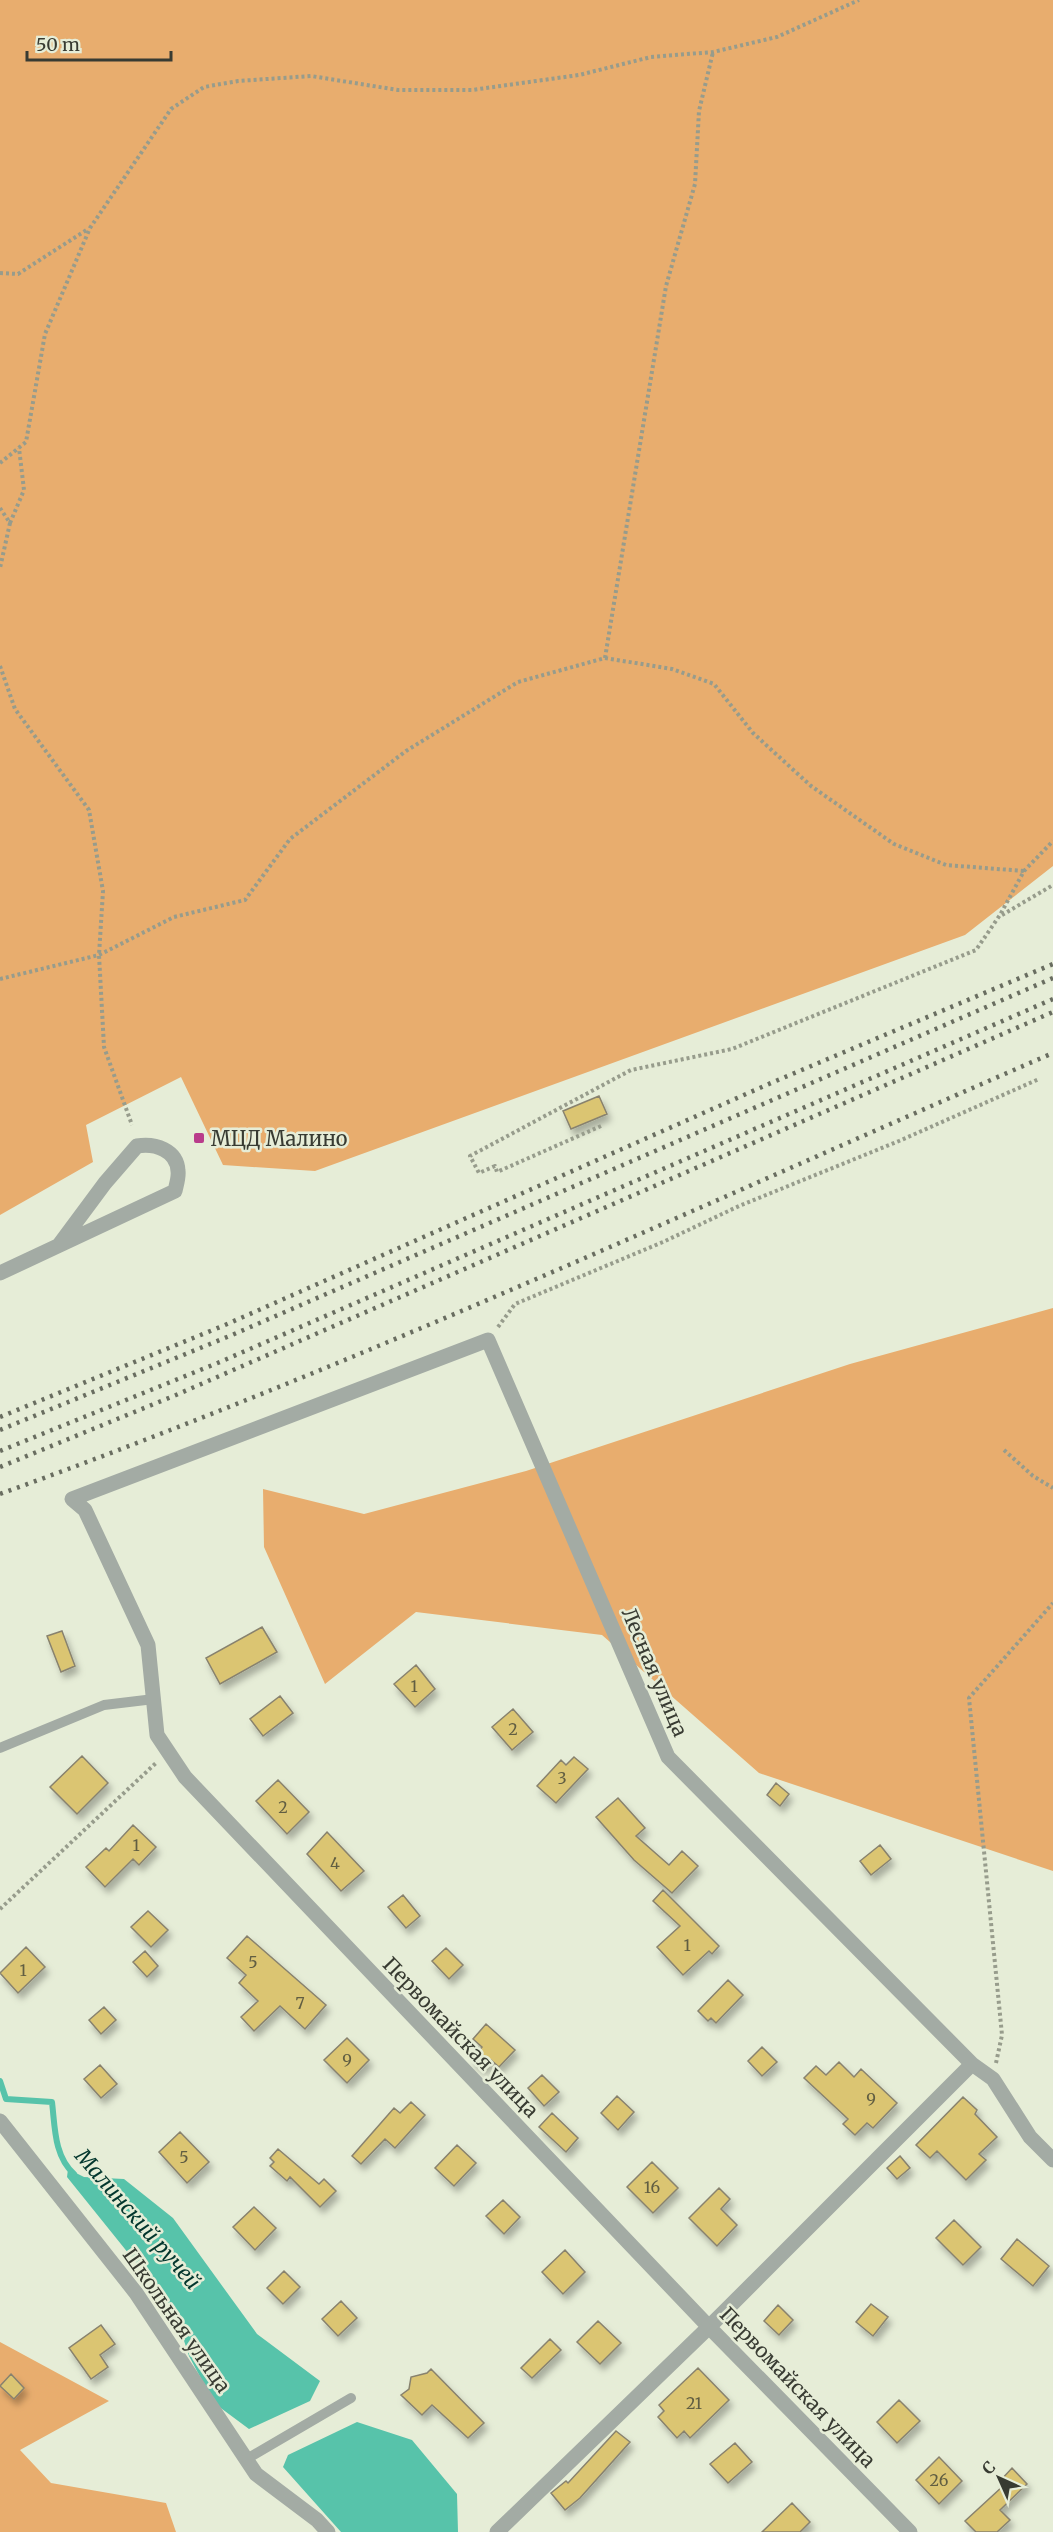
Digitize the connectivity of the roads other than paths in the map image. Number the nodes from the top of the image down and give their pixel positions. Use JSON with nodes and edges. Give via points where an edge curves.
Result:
{"nodes":[{"id":1,"x":59,"y":1245,"type":"junction"},
{"id":2,"x":0,"y":1273,"type":"edge"},
{"id":3,"x":488,"y":1340,"type":"joint"},
{"id":4,"x":154,"y":1699,"type":"junction"},
{"id":5,"x":0,"y":1748,"type":"edge"},
{"id":6,"x":972,"y":2064,"type":"junction"},
{"id":7,"x":0,"y":2121,"type":"edge"},
{"id":8,"x":1053,"y":2160,"type":"edge"},
{"id":9,"x":709,"y":2327,"type":"junction"},
{"id":10,"x":351,"y":2398,"type":"dead end"},
{"id":11,"x":245,"y":2460,"type":"junction"},
{"id":12,"x":502,"y":2531,"type":"edge"},
{"id":13,"x":328,"y":2532,"type":"edge"},
{"id":14,"x":910,"y":2532,"type":"edge"}],
"edges":[{"from":1,"to":1,"type":"street","via":[[137,1146],[150,1143],[169,1153],[179,1170],[175,1191]]},
{"from":1,"to":2,"type":"street"},
{"from":3,"to":4,"type":"street","name":"Первомайская улица","via":[[72,1499],[86,1510],[148,1645]]},
{"from":3,"to":6,"type":"street","name":"Лесная улица","via":[[668,1757]]},
{"from":4,"to":5,"type":"lane","via":[[104,1705]]},
{"from":4,"to":9,"type":"street","name":"Первомайская улица","via":[[157,1735],[184,1777]]},
{"from":6,"to":8,"type":"street","name":"Лесная улица","via":[[993,2079],[1030,2137]]},
{"from":6,"to":9,"type":"street"},
{"from":7,"to":11,"type":"street","name":"Школьная улица","via":[[136,2293]]},
{"from":9,"to":12,"type":"street"},
{"from":9,"to":14,"type":"street","name":"Первомайская улица"},
{"from":10,"to":11,"type":"lane"},
{"from":11,"to":13,"type":"street","name":"Школьная улица","via":[[256,2474]]}]}
